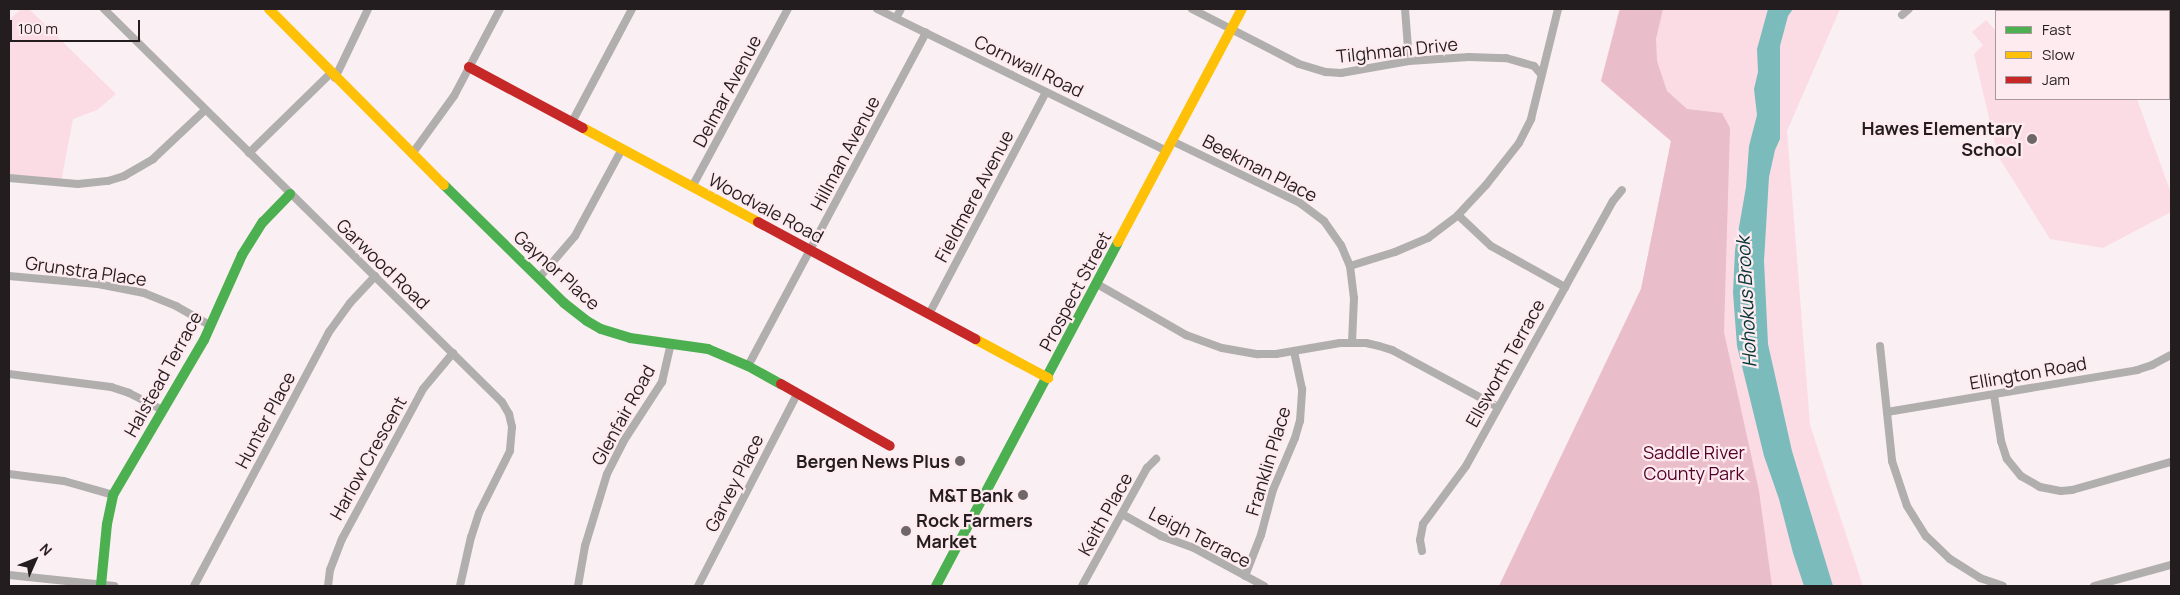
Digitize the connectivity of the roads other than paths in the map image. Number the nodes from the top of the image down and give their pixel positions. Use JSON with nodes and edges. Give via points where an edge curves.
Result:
{"nodes":[{"id":1,"x":104,"y":9,"type":"edge"},
{"id":2,"x":269,"y":9,"type":"edge"},
{"id":3,"x":368,"y":9,"type":"edge"},
{"id":4,"x":500,"y":9,"type":"edge"},
{"id":5,"x":632,"y":9,"type":"edge"},
{"id":6,"x":788,"y":9,"type":"edge"},
{"id":7,"x":877,"y":9,"type":"edge"},
{"id":8,"x":901,"y":9,"type":"edge"},
{"id":9,"x":1192,"y":9,"type":"edge"},
{"id":10,"x":1242,"y":9,"type":"edge"},
{"id":11,"x":1405,"y":9,"type":"edge"},
{"id":12,"x":1558,"y":9,"type":"edge"},
{"id":13,"x":1909,"y":9,"type":"edge"},
{"id":14,"x":1902,"y":15,"type":"dead end"},
{"id":15,"x":896,"y":18,"type":"junction"},
{"id":16,"x":1232,"y":28,"type":"junction"},
{"id":17,"x":926,"y":33,"type":"junction"},
{"id":18,"x":1409,"y":61,"type":"junction"},
{"id":19,"x":470,"y":67,"type":"junction"},
{"id":20,"x":1541,"y":74,"type":"junction"},
{"id":21,"x":333,"y":75,"type":"junction"},
{"id":22,"x":1046,"y":92,"type":"junction"},
{"id":23,"x":205,"y":110,"type":"junction"},
{"id":24,"x":572,"y":122,"type":"junction"},
{"id":25,"x":1172,"y":141,"type":"junction"},
{"id":26,"x":622,"y":149,"type":"junction"},
{"id":27,"x":1167,"y":151,"type":"junction"},
{"id":28,"x":249,"y":153,"type":"junction"},
{"id":29,"x":412,"y":154,"type":"junction"},
{"id":30,"x":9,"y":178,"type":"edge"},
{"id":31,"x":692,"y":187,"type":"junction"},
{"id":32,"x":1622,"y":190,"type":"dead end"},
{"id":33,"x":290,"y":194,"type":"junction"},
{"id":34,"x":1458,"y":215,"type":"junction"},
{"id":35,"x":810,"y":250,"type":"junction"},
{"id":36,"x":1350,"y":266,"type":"junction"},
{"id":37,"x":9,"y":276,"type":"edge"},
{"id":38,"x":375,"y":276,"type":"junction"},
{"id":39,"x":539,"y":278,"type":"junction"},
{"id":40,"x":1097,"y":284,"type":"junction"},
{"id":41,"x":1565,"y":287,"type":"junction"},
{"id":42,"x":929,"y":314,"type":"junction"},
{"id":43,"x":210,"y":326,"type":"junction"},
{"id":44,"x":1352,"y":342,"type":"junction"},
{"id":45,"x":671,"y":344,"type":"junction"},
{"id":46,"x":1880,"y":346,"type":"dead end"},
{"id":47,"x":1294,"y":352,"type":"junction"},
{"id":48,"x":453,"y":353,"type":"junction"},
{"id":49,"x":2171,"y":354,"type":"edge"},
{"id":50,"x":748,"y":366,"type":"junction"},
{"id":51,"x":9,"y":374,"type":"edge"},
{"id":52,"x":1048,"y":378,"type":"junction"},
{"id":53,"x":797,"y":394,"type":"junction"},
{"id":54,"x":1994,"y":395,"type":"junction"},
{"id":55,"x":1498,"y":407,"type":"junction"},
{"id":56,"x":162,"y":410,"type":"junction"},
{"id":57,"x":1887,"y":412,"type":"junction"},
{"id":58,"x":890,"y":446,"type":"dead end"},
{"id":59,"x":1156,"y":459,"type":"dead end"},
{"id":60,"x":2171,"y":462,"type":"edge"},
{"id":61,"x":9,"y":474,"type":"edge"},
{"id":62,"x":113,"y":495,"type":"junction"},
{"id":63,"x":1122,"y":514,"type":"junction"},
{"id":64,"x":1422,"y":551,"type":"dead end"},
{"id":65,"x":2171,"y":565,"type":"edge"},
{"id":66,"x":9,"y":575,"type":"edge"},
{"id":67,"x":1245,"y":576,"type":"junction"},
{"id":68,"x":101,"y":585,"type":"junction"},
{"id":69,"x":936,"y":585,"type":"edge"},
{"id":70,"x":114,"y":586,"type":"edge"},
{"id":71,"x":194,"y":586,"type":"edge"},
{"id":72,"x":328,"y":586,"type":"edge"},
{"id":73,"x":460,"y":586,"type":"edge"},
{"id":74,"x":578,"y":586,"type":"edge"},
{"id":75,"x":698,"y":586,"type":"edge"},
{"id":76,"x":1082,"y":586,"type":"edge"},
{"id":77,"x":1264,"y":586,"type":"edge"},
{"id":78,"x":2003,"y":586,"type":"edge"},
{"id":79,"x":2094,"y":586,"type":"edge"}],
"edges":[{"from":1,"to":23,"type":"street","name":"Garwood Road"},
{"from":2,"to":21,"type":"street","name":"Gaynor Place"},
{"from":3,"to":21,"type":"street"},
{"from":4,"to":19,"type":"street"},
{"from":5,"to":24,"type":"street"},
{"from":6,"to":31,"type":"street","name":"Delmar Avenue"},
{"from":7,"to":15,"type":"street","name":"Cornwall Road"},
{"from":8,"to":15,"type":"street"},
{"from":9,"to":16,"type":"street","name":"Tilghman Drive"},
{"from":10,"to":16,"type":"street","name":"Prospect Street"},
{"from":11,"to":18,"type":"street"},
{"from":12,"to":20,"type":"street"},
{"from":13,"to":14,"type":"street"},
{"from":15,"to":17,"type":"street","name":"Cornwall Road"},
{"from":16,"to":18,"type":"street","name":"Tilghman Drive","via":[[1299,64],[1326,72],[1341,73]]},
{"from":16,"to":25,"type":"street","name":"Prospect Street"},
{"from":17,"to":22,"type":"street","name":"Cornwall Road"},
{"from":17,"to":35,"type":"street","name":"Hillman Avenue"},
{"from":18,"to":20,"type":"street","name":"Tilghman Drive","via":[[1506,58],[1534,66]]},
{"from":19,"to":24,"type":"street","name":"Woodvale Road"},
{"from":19,"to":29,"type":"street","via":[[442,116]]},
{"from":20,"to":34,"type":"street","via":[[1526,132],[1486,185]]},
{"from":21,"to":28,"type":"street"},
{"from":21,"to":29,"type":"street","name":"Gaynor Place"},
{"from":22,"to":27,"type":"street","name":"Cornwall Road"},
{"from":22,"to":42,"type":"street","name":"Fieldmere Avenue"},
{"from":23,"to":28,"type":"street","name":"Garwood Road"},
{"from":23,"to":30,"type":"street","via":[[153,159],[124,176],[78,184]]},
{"from":24,"to":26,"type":"street","name":"Woodvale Road"},
{"from":25,"to":27,"type":"street","name":"Prospect Street"},
{"from":25,"to":36,"type":"street","name":"Beekman Place","via":[[1313,211],[1334,234]]},
{"from":26,"to":31,"type":"street","name":"Woodvale Road"},
{"from":26,"to":39,"type":"street","via":[[575,236]]},
{"from":27,"to":40,"type":"street","name":"Prospect Street"},
{"from":28,"to":33,"type":"street","name":"Garwood Road"},
{"from":29,"to":39,"type":"street","name":"Gaynor Place"},
{"from":31,"to":35,"type":"street","name":"Woodvale Road"},
{"from":32,"to":41,"type":"street","name":"Ellsworth Terrace"},
{"from":33,"to":38,"type":"street","name":"Garwood Road"},
{"from":33,"to":43,"type":"street","name":"Halstead Terrace","via":[[263,222],[247,247]]},
{"from":34,"to":36,"type":"street","via":[[1412,246]]},
{"from":34,"to":41,"type":"street","via":[[1491,246]]},
{"from":35,"to":42,"type":"street","name":"Woodvale Road"},
{"from":35,"to":50,"type":"street","name":"Hillman Avenue"},
{"from":36,"to":44,"type":"street","name":"Beekman Place","via":[[1354,298]]},
{"from":37,"to":43,"type":"street","name":"Grunstra Place","via":[[98,284],[144,293],[176,306]]},
{"from":38,"to":48,"type":"street","name":"Garwood Road"},
{"from":38,"to":71,"type":"street","name":"Hunter Place","via":[[329,332]]},
{"from":39,"to":45,"type":"street","name":"Gaynor Place","via":[[572,310],[601,329],[630,338]]},
{"from":40,"to":47,"type":"street","via":[[1204,343],[1257,354]]},
{"from":40,"to":52,"type":"street","name":"Prospect Street"},
{"from":41,"to":55,"type":"street","name":"Ellsworth Terrace"},
{"from":42,"to":52,"type":"street","name":"Woodvale Road"},
{"from":43,"to":56,"type":"street","name":"Halstead Terrace"},
{"from":44,"to":47,"type":"street"},
{"from":44,"to":55,"type":"street","via":[[1392,350]]},
{"from":45,"to":50,"type":"street","name":"Gaynor Place","via":[[708,349]]},
{"from":45,"to":74,"type":"street","name":"Glenfair Road","via":[[662,382],[622,442],[607,474],[585,546]]},
{"from":46,"to":57,"type":"street"},
{"from":47,"to":67,"type":"street","name":"Franklin Place","via":[[1302,389],[1300,421]]},
{"from":48,"to":72,"type":"street","name":"Harlow Crescent","via":[[423,389],[346,530],[335,554]]},
{"from":48,"to":73,"type":"street","name":"Garwood Road","via":[[502,402],[512,427],[510,451],[476,521]]},
{"from":49,"to":54,"type":"street","name":"Ellington Road","via":[[2137,370]]},
{"from":50,"to":53,"type":"street","name":"Gaynor Place"},
{"from":51,"to":56,"type":"street","via":[[111,386]]},
{"from":52,"to":69,"type":"street","name":"Prospect Street"},
{"from":53,"to":58,"type":"street","name":"Gaynor Place"},
{"from":53,"to":75,"type":"street","name":"Garvey Place"},
{"from":54,"to":57,"type":"street","name":"Ellington Road"},
{"from":54,"to":60,"type":"street","via":[[2001,441],[2008,459],[2021,476],[2040,487],[2072,490]]},
{"from":55,"to":64,"type":"street","name":"Ellsworth Terrace","via":[[1466,466],[1424,524],[1420,540]]},
{"from":56,"to":62,"type":"street","name":"Halstead Terrace"},
{"from":57,"to":78,"type":"street","via":[[1895,475],[1916,523],[1950,559],[1980,578]]},
{"from":59,"to":63,"type":"street","name":"Keith Place","via":[[1147,468]]},
{"from":61,"to":62,"type":"street","via":[[64,482]]},
{"from":62,"to":68,"type":"street","name":"Halstead Terrace"},
{"from":63,"to":67,"type":"street","name":"Leigh Terrace"},
{"from":63,"to":76,"type":"street","name":"Keith Place"},
{"from":65,"to":79,"type":"street"},
{"from":66,"to":68,"type":"street"},
{"from":67,"to":77,"type":"street","name":"Leigh Terrace"},
{"from":68,"to":70,"type":"street"}]}
